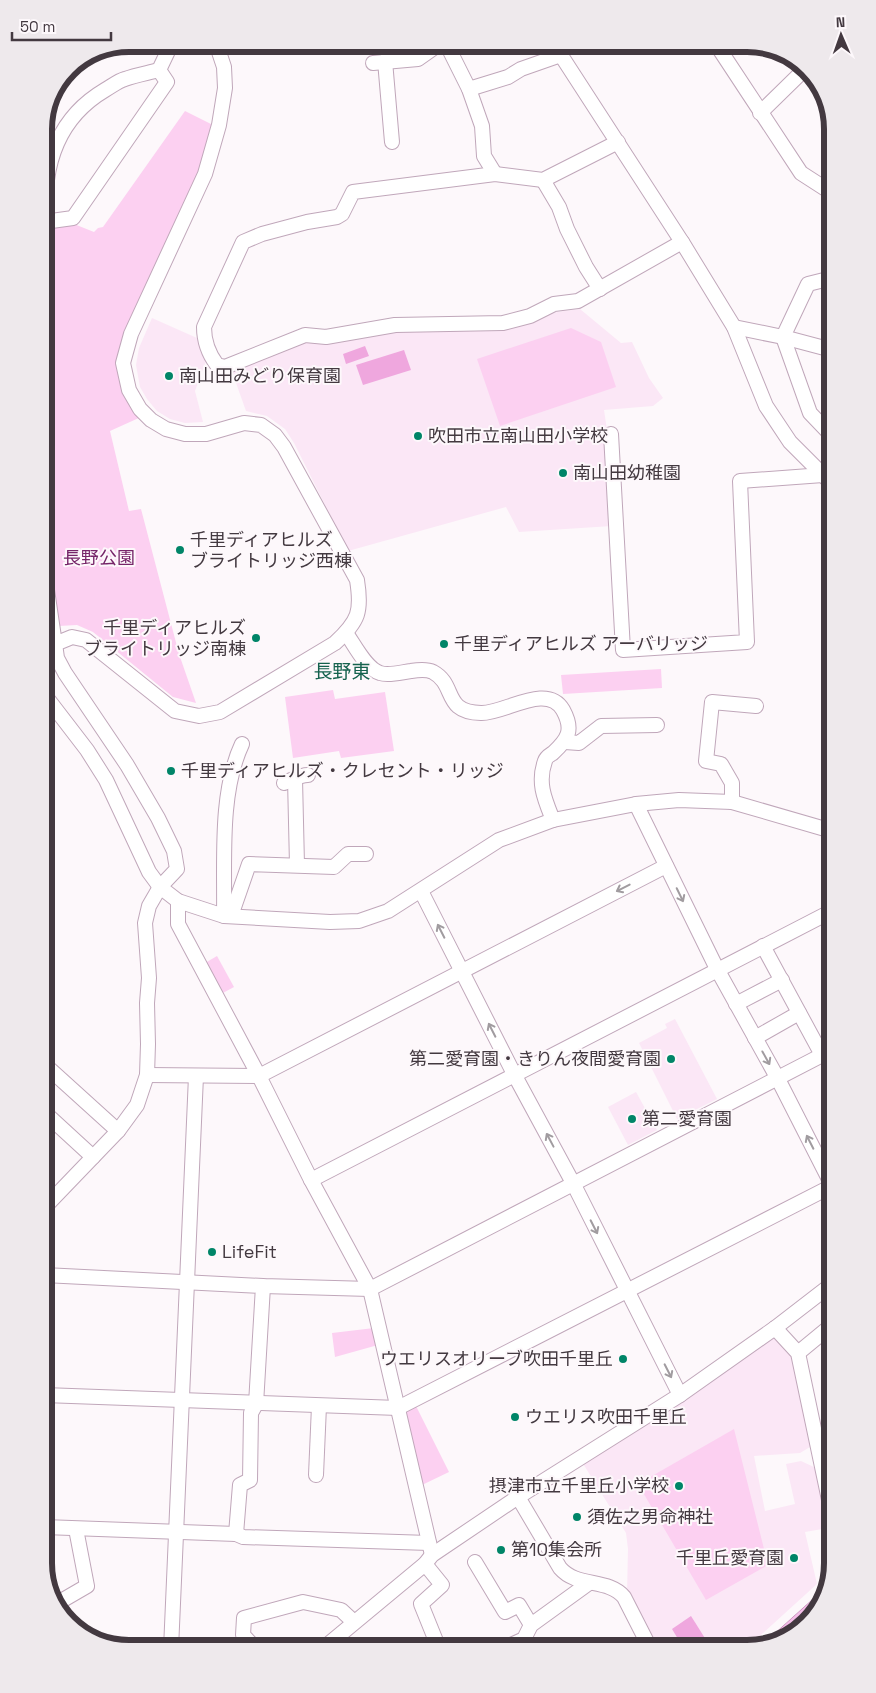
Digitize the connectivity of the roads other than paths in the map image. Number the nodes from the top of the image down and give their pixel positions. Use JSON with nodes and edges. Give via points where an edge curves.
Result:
{"nodes":[{"id":1,"x":167,"y":53,"type":"edge"},
{"id":2,"x":219,"y":53,"type":"edge"},
{"id":3,"x":426,"y":53,"type":"edge"},
{"id":4,"x":451,"y":53,"type":"edge"},
{"id":5,"x":554,"y":53,"type":"edge"},
{"id":6,"x":559,"y":53,"type":"edge"},
{"id":7,"x":722,"y":53,"type":"edge"},
{"id":8,"x":158,"y":70,"type":"junction"},
{"id":9,"x":800,"y":74,"type":"edge"},
{"id":10,"x":469,"y":89,"type":"junction"},
{"id":11,"x":760,"y":113,"type":"junction"},
{"id":12,"x":392,"y":142,"type":"dead end"},
{"id":13,"x":618,"y":142,"type":"junction"},
{"id":14,"x":53,"y":156,"type":"edge"},
{"id":15,"x":495,"y":174,"type":"junction"},
{"id":16,"x":544,"y":180,"type":"junction"},
{"id":17,"x":824,"y":188,"type":"edge"},
{"id":18,"x":53,"y":221,"type":"edge"},
{"id":19,"x":682,"y":242,"type":"junction"},
{"id":20,"x":824,"y":280,"type":"edge"},
{"id":21,"x":600,"y":289,"type":"junction"},
{"id":22,"x":734,"y":327,"type":"junction"},
{"id":23,"x":783,"y":337,"type":"junction"},
{"id":24,"x":824,"y":348,"type":"edge"},
{"id":25,"x":824,"y":428,"type":"edge"},
{"id":26,"x":612,"y":434,"type":"dead end"},
{"id":27,"x":824,"y":476,"type":"edge"},
{"id":28,"x":824,"y":480,"type":"edge"},
{"id":29,"x":53,"y":630,"type":"edge"},
{"id":30,"x":346,"y":633,"type":"junction"},
{"id":31,"x":55,"y":644,"type":"junction"},
{"id":32,"x":53,"y":706,"type":"edge"},
{"id":33,"x":756,"y":706,"type":"dead end"},
{"id":34,"x":656,"y":725,"type":"dead end"},
{"id":35,"x":565,"y":742,"type":"junction"},
{"id":36,"x":242,"y":744,"type":"dead end"},
{"id":37,"x":296,"y":779,"type":"dead end"},
{"id":38,"x":732,"y":802,"type":"junction"},
{"id":39,"x":636,"y":804,"type":"junction"},
{"id":40,"x":553,"y":820,"type":"junction"},
{"id":41,"x":824,"y":828,"type":"edge"},
{"id":42,"x":366,"y":854,"type":"dead end"},
{"id":43,"x":297,"y":865,"type":"junction"},
{"id":44,"x":666,"y":866,"type":"junction"},
{"id":45,"x":160,"y":887,"type":"junction"},
{"id":46,"x":421,"y":891,"type":"junction"},
{"id":47,"x":178,"y":900,"type":"junction"},
{"id":48,"x":824,"y":915,"type":"edge"},
{"id":49,"x":228,"y":916,"type":"junction"},
{"id":50,"x":763,"y":946,"type":"junction"},
{"id":51,"x":717,"y":969,"type":"junction"},
{"id":52,"x":462,"y":972,"type":"junction"},
{"id":53,"x":782,"y":980,"type":"junction"},
{"id":54,"x":736,"y":1004,"type":"junction"},
{"id":55,"x":799,"y":1013,"type":"junction"},
{"id":56,"x":755,"y":1038,"type":"junction"},
{"id":57,"x":824,"y":1048,"type":"edge"},
{"id":58,"x":824,"y":1054,"type":"edge"},
{"id":59,"x":53,"y":1072,"type":"edge"},
{"id":60,"x":514,"y":1074,"type":"junction"},
{"id":61,"x":147,"y":1075,"type":"junction"},
{"id":62,"x":196,"y":1076,"type":"junction"},
{"id":63,"x":258,"y":1076,"type":"junction"},
{"id":64,"x":778,"y":1079,"type":"junction"},
{"id":65,"x":53,"y":1120,"type":"edge"},
{"id":66,"x":118,"y":1131,"type":"junction"},
{"id":67,"x":93,"y":1157,"type":"junction"},
{"id":68,"x":824,"y":1170,"type":"edge"},
{"id":69,"x":310,"y":1180,"type":"junction"},
{"id":70,"x":572,"y":1183,"type":"junction"},
{"id":71,"x":824,"y":1190,"type":"edge"},
{"id":72,"x":53,"y":1194,"type":"edge"},
{"id":73,"x":53,"y":1275,"type":"edge"},
{"id":74,"x":188,"y":1282,"type":"junction"},
{"id":75,"x":263,"y":1286,"type":"junction"},
{"id":76,"x":370,"y":1289,"type":"junction"},
{"id":77,"x":824,"y":1290,"type":"edge"},
{"id":78,"x":627,"y":1291,"type":"junction"},
{"id":79,"x":775,"y":1328,"type":"junction"},
{"id":80,"x":824,"y":1332,"type":"edge"},
{"id":81,"x":798,"y":1354,"type":"junction"},
{"id":82,"x":53,"y":1395,"type":"edge"},
{"id":83,"x":680,"y":1396,"type":"junction"},
{"id":84,"x":181,"y":1401,"type":"junction"},
{"id":85,"x":256,"y":1404,"type":"junction"},
{"id":86,"x":319,"y":1406,"type":"junction"},
{"id":87,"x":398,"y":1408,"type":"junction"},
{"id":88,"x":824,"y":1441,"type":"edge"},
{"id":89,"x":818,"y":1443,"type":"junction"},
{"id":90,"x":824,"y":1473,"type":"edge"},
{"id":91,"x":316,"y":1475,"type":"dead end"},
{"id":92,"x":518,"y":1497,"type":"junction"},
{"id":93,"x":53,"y":1528,"type":"edge"},
{"id":94,"x":58,"y":1528,"type":"junction"},
{"id":95,"x":76,"y":1529,"type":"junction"},
{"id":96,"x":53,"y":1531,"type":"edge"},
{"id":97,"x":176,"y":1531,"type":"junction"},
{"id":98,"x":236,"y":1534,"type":"junction"},
{"id":99,"x":429,"y":1554,"type":"junction"},
{"id":100,"x":475,"y":1562,"type":"dead end"},
{"id":101,"x":589,"y":1583,"type":"junction"},
{"id":102,"x":62,"y":1600,"type":"edge"},
{"id":103,"x":354,"y":1622,"type":"junction"},
{"id":104,"x":531,"y":1625,"type":"junction"},
{"id":105,"x":171,"y":1640,"type":"edge"},
{"id":106,"x":248,"y":1640,"type":"edge"},
{"id":107,"x":333,"y":1640,"type":"edge"},
{"id":108,"x":436,"y":1640,"type":"edge"},
{"id":109,"x":522,"y":1640,"type":"edge"},
{"id":110,"x":641,"y":1640,"type":"edge"}],
"edges":[{"from":1,"to":8,"type":"street"},
{"from":2,"to":30,"type":"street","via":[[225,88],[219,125],[205,174],[131,334],[123,363],[129,390],[140,408],[166,429],[185,434],[206,434],[244,423],[261,426],[275,435],[357,580],[360,599],[357,618]]},
{"from":3,"to":12,"type":"street","via":[[418,59],[379,62],[384,120]]},
{"from":4,"to":10,"type":"street"},
{"from":5,"to":10,"type":"street","via":[[508,77]]},
{"from":6,"to":13,"type":"street"},
{"from":7,"to":11,"type":"street"},
{"from":8,"to":14,"type":"street","via":[[124,79],[92,98],[67,125]]},
{"from":8,"to":18,"type":"street","via":[[167,82],[73,218]]},
{"from":9,"to":11,"type":"street"},
{"from":10,"to":15,"type":"street","via":[[482,126],[484,156]]},
{"from":11,"to":17,"type":"street","via":[[801,173]]},
{"from":13,"to":16,"type":"street"},
{"from":13,"to":19,"type":"street"},
{"from":15,"to":16,"type":"street"},
{"from":15,"to":21,"type":"street","via":[[353,192],[342,214],[337,217],[306,222],[243,242],[204,326],[204,339],[210,356],[217,365],[225,367],[305,335],[326,338],[395,325],[503,323],[530,316],[554,304],[578,301]]},
{"from":16,"to":21,"type":"street"},
{"from":19,"to":21,"type":"street"},
{"from":19,"to":22,"type":"street"},
{"from":20,"to":23,"type":"street","via":[[808,284]]},
{"from":22,"to":23,"type":"street"},
{"from":22,"to":27,"type":"street","via":[[766,406],[790,442]]},
{"from":23,"to":24,"type":"street"},
{"from":23,"to":25,"type":"street","via":[[810,413]]},
{"from":26,"to":28,"type":"street","via":[[623,650],[747,642],[740,481]]},
{"from":29,"to":31,"type":"street"},
{"from":30,"to":31,"type":"street","via":[[335,643],[220,712],[199,716],[174,711],[86,640],[72,637]]},
{"from":30,"to":35,"type":"street","via":[[367,664],[380,673],[432,671],[443,680],[453,701],[464,712],[484,714],[539,698],[553,701],[562,708],[568,723],[569,733]]},
{"from":31,"to":45,"type":"street","via":[[57,658],[65,674],[127,765],[174,851],[177,869]]},
{"from":32,"to":45,"type":"street","via":[[106,780],[148,872]]},
{"from":33,"to":38,"type":"street","via":[[712,702],[706,761],[721,764],[732,783]]},
{"from":34,"to":35,"type":"street","via":[[601,726],[579,743]]},
{"from":35,"to":40,"type":"street","via":[[546,759],[542,778],[543,794]]},
{"from":36,"to":49,"type":"street","via":[[236,759],[226,815]]},
{"from":37,"to":43,"type":"street"},
{"from":38,"to":39,"type":"street","via":[[679,800]]},
{"from":38,"to":41,"type":"street"},
{"from":39,"to":40,"type":"street"},
{"from":39,"to":44,"type":"street"},
{"from":40,"to":46,"type":"street","via":[[499,840]]},
{"from":42,"to":43,"type":"street","via":[[348,854],[334,867]]},
{"from":43,"to":49,"type":"street","via":[[249,864]]},
{"from":44,"to":51,"type":"street","one_way":true},
{"from":44,"to":52,"type":"street","one_way":true},
{"from":45,"to":47,"type":"street"},
{"from":45,"to":61,"type":"street","via":[[149,906],[145,923],[149,978]]},
{"from":46,"to":49,"type":"street","via":[[388,912],[359,921]]},
{"from":52,"to":46,"type":"street","one_way":true},
{"from":47,"to":49,"type":"street"},
{"from":47,"to":63,"type":"street","via":[[178,924]]},
{"from":48,"to":50,"type":"street"},
{"from":50,"to":51,"type":"street"},
{"from":50,"to":53,"type":"street"},
{"from":51,"to":54,"type":"street"},
{"from":51,"to":60,"type":"street"},
{"from":60,"to":52,"type":"street","one_way":true},
{"from":52,"to":63,"type":"street"},
{"from":53,"to":54,"type":"street"},
{"from":53,"to":55,"type":"street"},
{"from":54,"to":56,"type":"street"},
{"from":55,"to":56,"type":"street"},
{"from":55,"to":57,"type":"street"},
{"from":56,"to":64,"type":"street","one_way":true},
{"from":58,"to":64,"type":"street"},
{"from":59,"to":66,"type":"street"},
{"from":60,"to":69,"type":"street"},
{"from":70,"to":60,"type":"street","one_way":true},
{"from":61,"to":62,"type":"street"},
{"from":61,"to":66,"type":"street","via":[[137,1105]]},
{"from":62,"to":63,"type":"street"},
{"from":62,"to":74,"type":"street"},
{"from":63,"to":69,"type":"street"},
{"from":68,"to":64,"type":"street","one_way":true},
{"from":64,"to":70,"type":"street"},
{"from":65,"to":67,"type":"street"},
{"from":66,"to":67,"type":"street"},
{"from":67,"to":72,"type":"street"},
{"from":69,"to":76,"type":"street"},
{"from":70,"to":76,"type":"street"},
{"from":70,"to":78,"type":"street","one_way":true},
{"from":71,"to":78,"type":"street"},
{"from":73,"to":74,"type":"street"},
{"from":74,"to":75,"type":"street"},
{"from":74,"to":84,"type":"street"},
{"from":75,"to":76,"type":"street"},
{"from":75,"to":85,"type":"street"},
{"from":76,"to":87,"type":"street"},
{"from":77,"to":79,"type":"street"},
{"from":78,"to":83,"type":"street","one_way":true},
{"from":78,"to":87,"type":"street"},
{"from":79,"to":81,"type":"street"},
{"from":79,"to":83,"type":"street"},
{"from":80,"to":81,"type":"street"},
{"from":81,"to":89,"type":"street"},
{"from":82,"to":84,"type":"street"},
{"from":83,"to":92,"type":"street"},
{"from":84,"to":85,"type":"street"},
{"from":84,"to":97,"type":"street"},
{"from":85,"to":86,"type":"street"},
{"from":85,"to":98,"type":"street","via":[[251,1413],[250,1480],[240,1485]]},
{"from":86,"to":87,"type":"street"},
{"from":86,"to":91,"type":"street"},
{"from":87,"to":99,"type":"street"},
{"from":88,"to":89,"type":"street"},
{"from":89,"to":90,"type":"street"},
{"from":92,"to":99,"type":"street"},
{"from":92,"to":101,"type":"street","via":[[560,1568],[573,1579]]},
{"from":93,"to":94,"type":"street"},
{"from":94,"to":95,"type":"street"},
{"from":94,"to":96,"type":"street"},
{"from":95,"to":97,"type":"street"},
{"from":95,"to":102,"type":"street","via":[[86,1586]]},
{"from":97,"to":98,"type":"street"},
{"from":97,"to":105,"type":"street"},
{"from":98,"to":99,"type":"street"},
{"from":99,"to":103,"type":"street"},
{"from":99,"to":108,"type":"street","via":[[442,1585],[421,1604]]},
{"from":100,"to":104,"type":"street","via":[[505,1612],[519,1606]]},
{"from":101,"to":104,"type":"street"},
{"from":101,"to":110,"type":"street","via":[[612,1588],[624,1597]]},
{"from":103,"to":106,"type":"street","via":[[341,1610],[304,1602],[244,1618],[243,1634]]},
{"from":103,"to":107,"type":"street"},
{"from":104,"to":109,"type":"street"}]}
